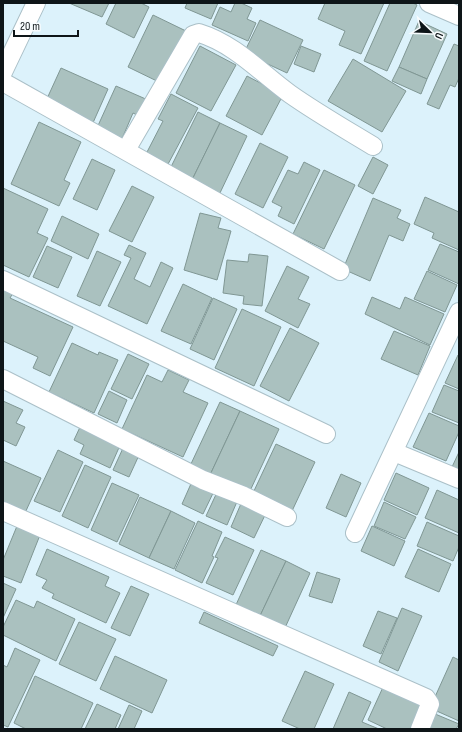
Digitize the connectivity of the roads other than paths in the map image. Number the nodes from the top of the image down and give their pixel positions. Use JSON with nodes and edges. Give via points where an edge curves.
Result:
{"nodes":[{"id":1,"x":36,"y":3,"type":"edge"},
{"id":2,"x":429,"y":3,"type":"edge"},
{"id":3,"x":459,"y":16,"type":"edge"},
{"id":4,"x":3,"y":72,"type":"edge"},
{"id":5,"x":3,"y":82,"type":"edge"},
{"id":6,"x":373,"y":146,"type":"dead end"},
{"id":7,"x":126,"y":150,"type":"junction"},
{"id":8,"x":340,"y":271,"type":"dead end"},
{"id":9,"x":3,"y":280,"type":"edge"},
{"id":10,"x":459,"y":312,"type":"edge"},
{"id":11,"x":3,"y":379,"type":"edge"},
{"id":12,"x":326,"y":434,"type":"dead end"},
{"id":13,"x":394,"y":452,"type":"junction"},
{"id":14,"x":459,"y":479,"type":"edge"},
{"id":15,"x":3,"y":511,"type":"edge"},
{"id":16,"x":286,"y":517,"type":"dead end"},
{"id":17,"x":355,"y":533,"type":"dead end"},
{"id":18,"x":420,"y":729,"type":"edge"}],
"edges":[{"from":1,"to":4,"type":"street"},
{"from":2,"to":3,"type":"street"},
{"from":5,"to":7,"type":"street"},
{"from":6,"to":7,"type":"street","via":[[289,93],[233,50],[199,33],[192,35]]},
{"from":7,"to":8,"type":"street"},
{"from":9,"to":12,"type":"street"},
{"from":10,"to":13,"type":"street"},
{"from":11,"to":16,"type":"street","via":[[203,480],[244,496]]},
{"from":13,"to":14,"type":"street"},
{"from":13,"to":17,"type":"street"},
{"from":15,"to":18,"type":"street","via":[[426,698],[430,704]]}]}
